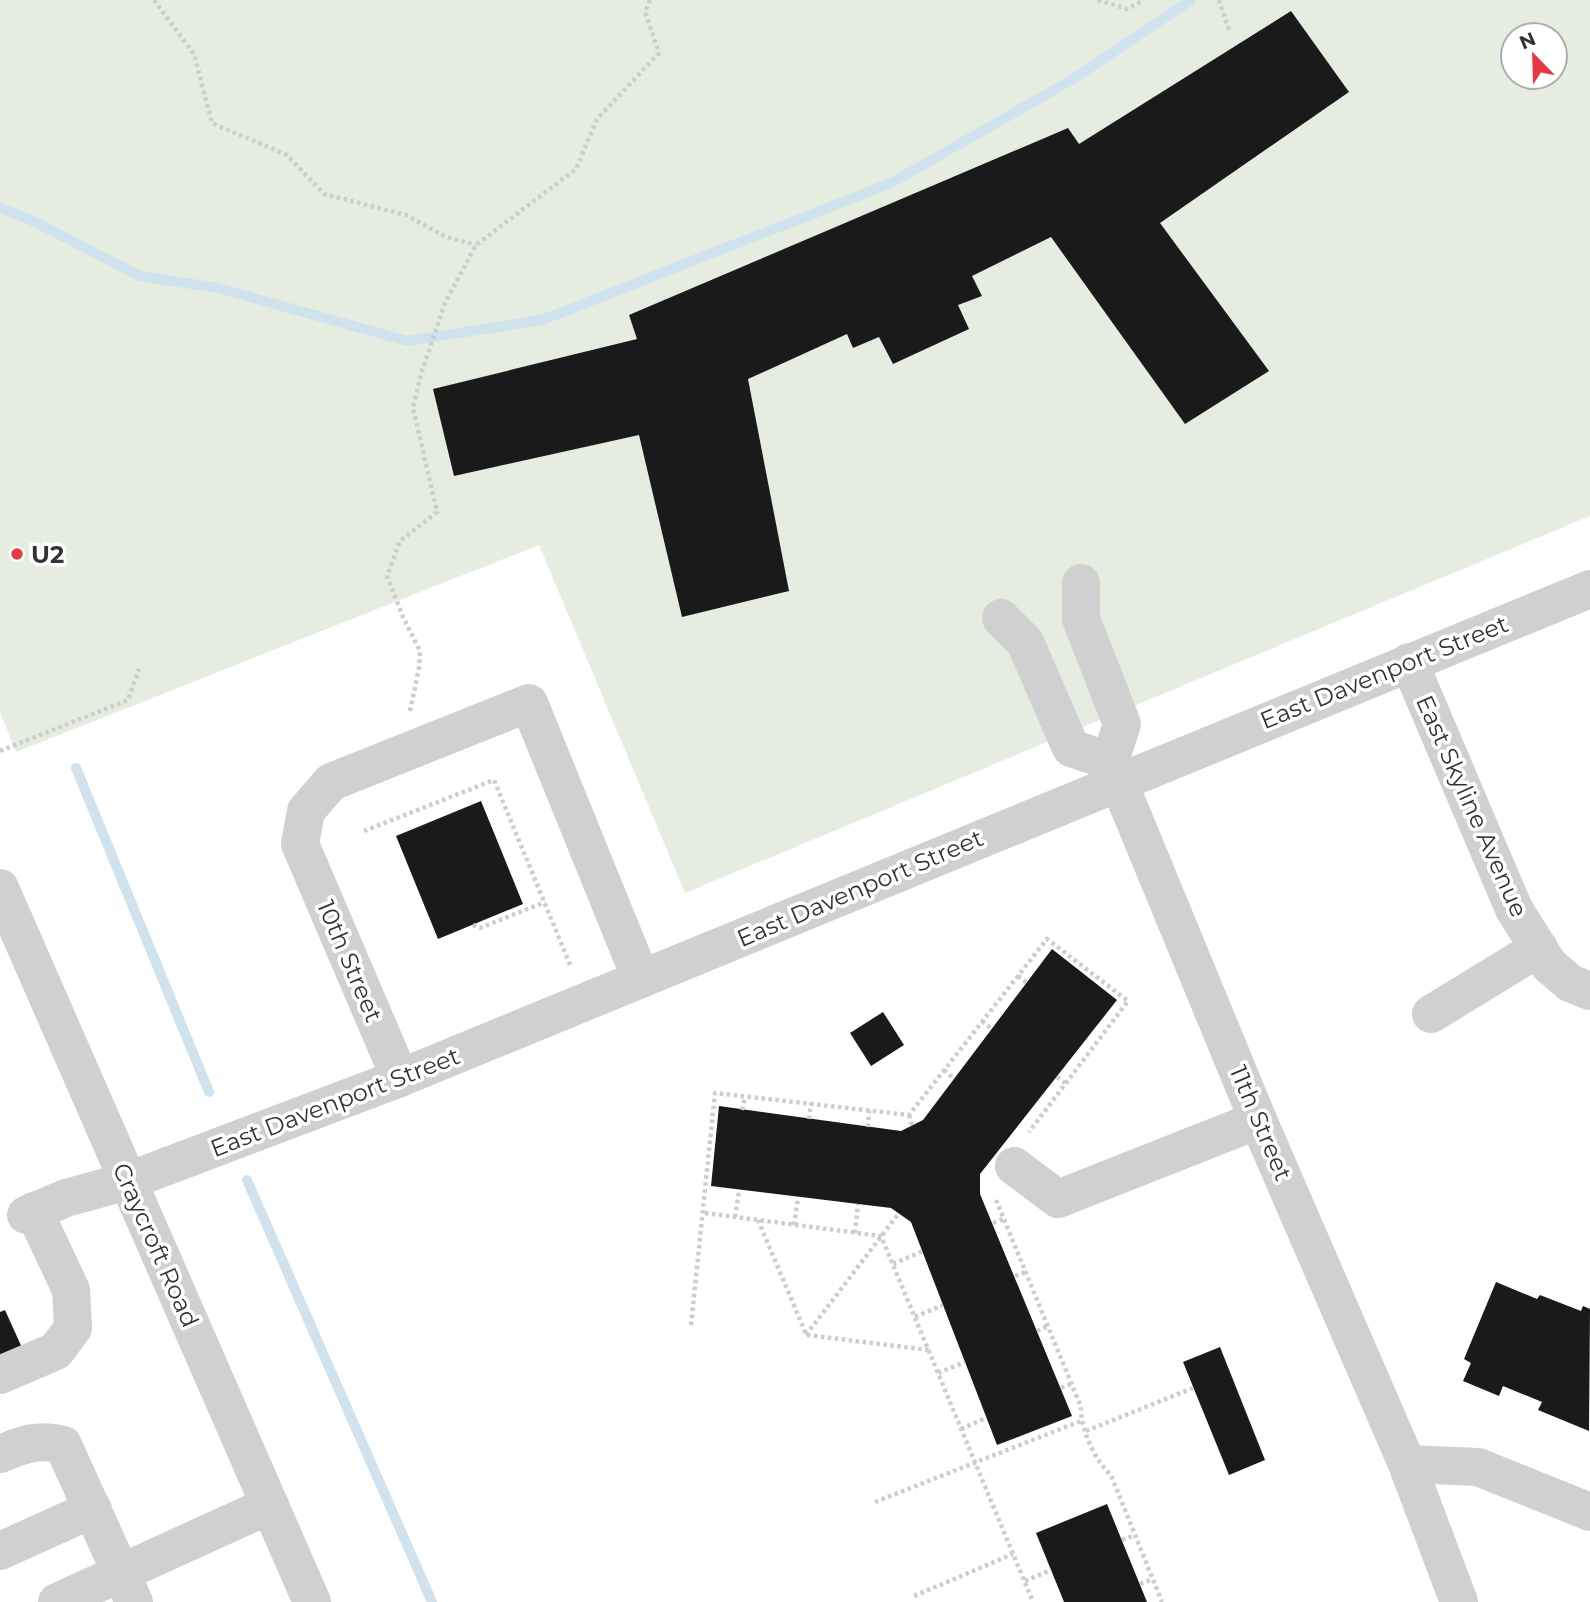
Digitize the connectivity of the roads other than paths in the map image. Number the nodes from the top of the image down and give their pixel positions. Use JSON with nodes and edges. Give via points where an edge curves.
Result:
{"nodes":[{"id":1,"x":1081,"y":583,"type":"dead end"},
{"id":2,"x":1590,"y":589,"type":"edge"},
{"id":3,"x":1002,"y":618,"type":"dead end"},
{"id":4,"x":1409,"y":662,"type":"junction"},
{"id":5,"x":1115,"y":771,"type":"junction"},
{"id":6,"x":0,"y":888,"type":"edge"},
{"id":7,"x":1539,"y":948,"type":"junction"},
{"id":8,"x":641,"y":979,"type":"junction"},
{"id":9,"x":1590,"y":991,"type":"edge"},
{"id":10,"x":1431,"y":1014,"type":"dead end"},
{"id":11,"x":400,"y":1078,"type":"junction"},
{"id":12,"x":1258,"y":1120,"type":"junction"},
{"id":13,"x":1010,"y":1168,"type":"road end"},
{"id":14,"x":128,"y":1181,"type":"junction"},
{"id":15,"x":0,"y":1375,"type":"edge"},
{"id":16,"x":0,"y":1454,"type":"edge"},
{"id":17,"x":1406,"y":1464,"type":"junction"},
{"id":18,"x":270,"y":1506,"type":"junction"},
{"id":19,"x":93,"y":1508,"type":"junction"},
{"id":20,"x":1590,"y":1512,"type":"edge"},
{"id":21,"x":0,"y":1551,"type":"edge"},
{"id":22,"x":128,"y":1587,"type":"edge"},
{"id":23,"x":57,"y":1602,"type":"edge"},
{"id":24,"x":312,"y":1602,"type":"edge"},
{"id":25,"x":1459,"y":1602,"type":"edge"}],
"edges":[{"from":1,"to":5,"type":"street","via":[[1081,619],[1122,724]]},
{"from":2,"to":4,"type":"street","name":"East Davenport Street"},
{"from":3,"to":5,"type":"street","via":[[1025,642],[1071,748]]},
{"from":4,"to":5,"type":"street","name":"East Davenport Street"},
{"from":4,"to":7,"type":"street","name":"East Skyline Avenue","via":[[1514,909]]},
{"from":5,"to":8,"type":"street","name":"East Davenport Street"},
{"from":5,"to":12,"type":"street","name":"11th Street"},
{"from":6,"to":14,"type":"street","name":"Craycroft Road"},
{"from":7,"to":9,"type":"street","name":"East Skyline Avenue","via":[[1549,965],[1570,983]]},
{"from":7,"to":10,"type":"street"},
{"from":8,"to":11,"type":"street","name":"East Davenport Street"},
{"from":8,"to":11,"type":"street","name":"10th Street","via":[[529,703],[331,782],[306,811],[300,844]]},
{"from":11,"to":14,"type":"street","name":"East Davenport Street"},
{"from":12,"to":13,"type":"street","via":[[1058,1199]]},
{"from":12,"to":17,"type":"street","name":"11th Street"},
{"from":14,"to":15,"type":"street","name":"East Davenport Street","via":[[30,1213],[71,1290],[73,1328],[56,1351]]},
{"from":14,"to":18,"type":"street","name":"Craycroft Road"},
{"from":16,"to":19,"type":"street","via":[[47,1440],[63,1445]]},
{"from":17,"to":20,"type":"street","via":[[1478,1467]]},
{"from":17,"to":25,"type":"street","name":"11th Street"},
{"from":18,"to":22,"type":"street"},
{"from":18,"to":24,"type":"street","name":"Craycroft Road"},
{"from":19,"to":21,"type":"street"},
{"from":19,"to":22,"type":"street"},
{"from":22,"to":23,"type":"street"}]}
